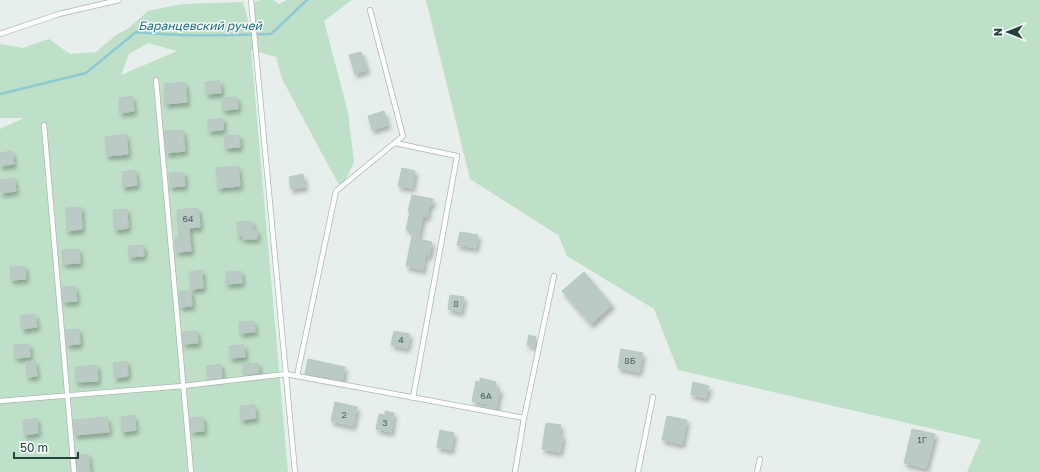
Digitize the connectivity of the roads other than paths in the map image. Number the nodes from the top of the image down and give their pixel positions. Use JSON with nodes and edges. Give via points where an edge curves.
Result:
{"nodes":[{"id":1,"x":119,"y":0,"type":"edge"},
{"id":2,"x":251,"y":0,"type":"edge"},
{"id":3,"x":370,"y":10,"type":"dead end"},
{"id":4,"x":0,"y":34,"type":"edge"},
{"id":5,"x":156,"y":80,"type":"dead end"},
{"id":6,"x":44,"y":126,"type":"dead end"},
{"id":7,"x":395,"y":143,"type":"junction"},
{"id":8,"x":554,"y":276,"type":"dead end"},
{"id":9,"x":286,"y":374,"type":"junction"},
{"id":10,"x":297,"y":376,"type":"junction"},
{"id":11,"x":183,"y":386,"type":"junction"},
{"id":12,"x":68,"y":395,"type":"junction"},
{"id":13,"x":653,"y":397,"type":"dead end"},
{"id":14,"x":413,"y":398,"type":"junction"},
{"id":15,"x":0,"y":401,"type":"edge"},
{"id":16,"x":524,"y":418,"type":"junction"},
{"id":17,"x":760,"y":459,"type":"dead end"},
{"id":18,"x":74,"y":472,"type":"edge"},
{"id":19,"x":190,"y":472,"type":"edge"},
{"id":20,"x":295,"y":472,"type":"edge"},
{"id":21,"x":515,"y":472,"type":"edge"},
{"id":22,"x":638,"y":472,"type":"edge"},
{"id":23,"x":757,"y":472,"type":"edge"}],
"edges":[{"from":1,"to":4,"type":"lane","via":[[59,14]]},
{"from":2,"to":9,"type":"lane"},
{"from":3,"to":7,"type":"lane","via":[[403,136]]},
{"from":5,"to":11,"type":"lane"},
{"from":6,"to":12,"type":"lane"},
{"from":7,"to":10,"type":"lane","via":[[336,191]]},
{"from":7,"to":14,"type":"lane","via":[[457,156]]},
{"from":8,"to":16,"type":"lane"},
{"from":9,"to":10,"type":"lane"},
{"from":9,"to":11,"type":"lane"},
{"from":9,"to":20,"type":"lane"},
{"from":10,"to":14,"type":"lane"},
{"from":11,"to":12,"type":"lane"},
{"from":11,"to":19,"type":"lane"},
{"from":12,"to":15,"type":"lane"},
{"from":12,"to":18,"type":"lane"},
{"from":13,"to":22,"type":"lane"},
{"from":14,"to":16,"type":"lane"},
{"from":16,"to":21,"type":"lane"},
{"from":17,"to":23,"type":"lane"}]}
